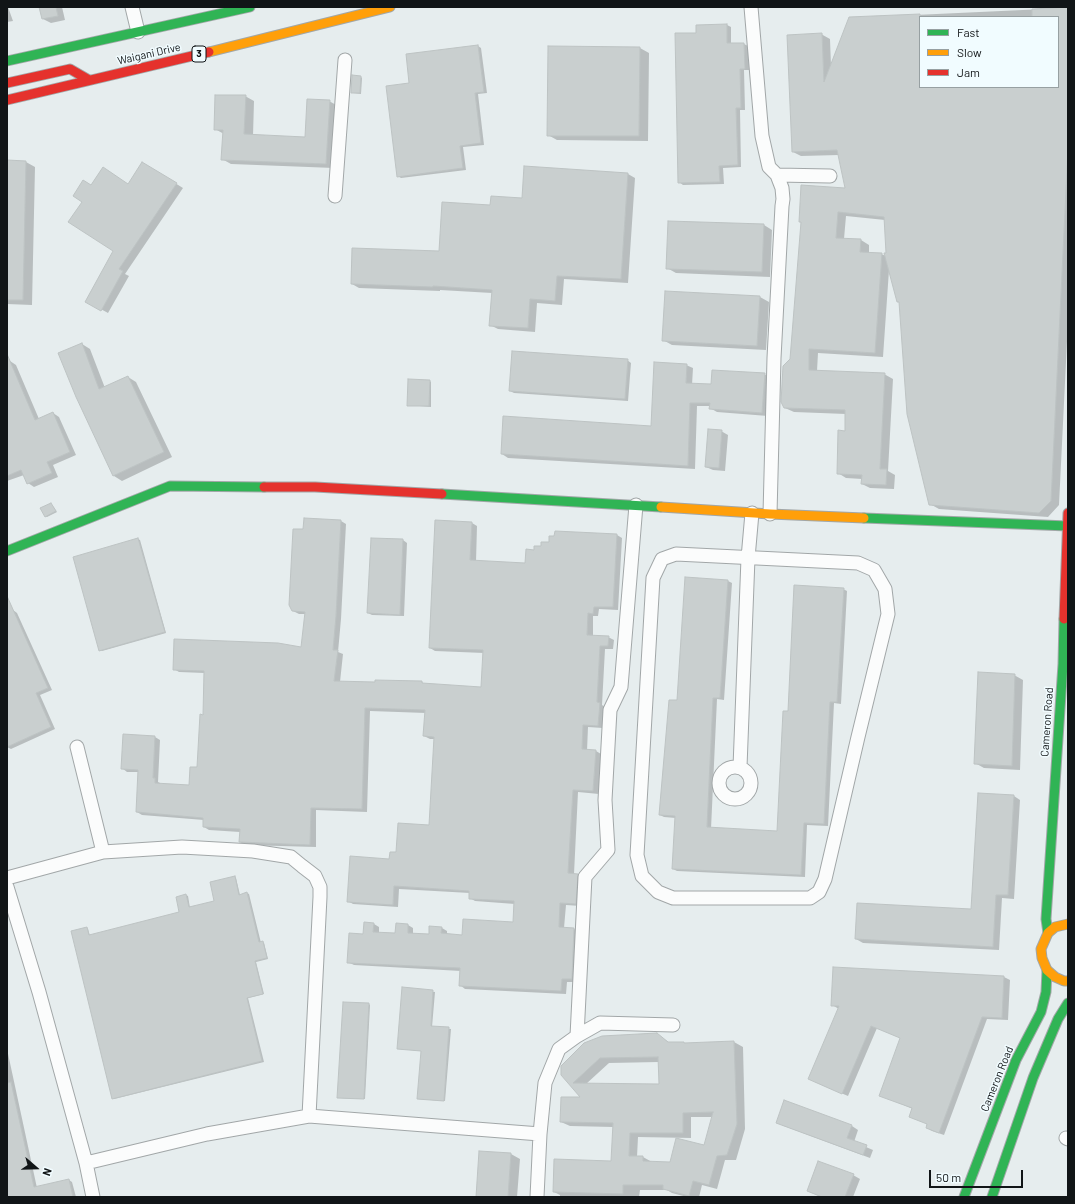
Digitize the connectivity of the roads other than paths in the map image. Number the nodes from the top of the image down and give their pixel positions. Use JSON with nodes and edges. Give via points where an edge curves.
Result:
{"nodes":[{"id":1,"x":132,"y":7,"type":"edge"},
{"id":2,"x":250,"y":7,"type":"edge"},
{"id":3,"x":390,"y":7,"type":"edge"},
{"id":4,"x":751,"y":7,"type":"edge"},
{"id":5,"x":138,"y":32,"type":"junction"},
{"id":6,"x":345,"y":60,"type":"dead end"},
{"id":7,"x":7,"y":61,"type":"edge"},
{"id":8,"x":89,"y":80,"type":"junction"},
{"id":9,"x":7,"y":84,"type":"edge"},
{"id":10,"x":7,"y":100,"type":"edge"},
{"id":11,"x":777,"y":175,"type":"junction"},
{"id":12,"x":830,"y":176,"type":"dead end"},
{"id":13,"x":335,"y":196,"type":"dead end"},
{"id":14,"x":636,"y":505,"type":"junction"},
{"id":15,"x":752,"y":513,"type":"junction"},
{"id":16,"x":1068,"y":513,"type":"edge"},
{"id":17,"x":770,"y":514,"type":"junction"},
{"id":18,"x":1068,"y":526,"type":"edge"},
{"id":19,"x":7,"y":551,"type":"edge"},
{"id":20,"x":748,"y":558,"type":"junction"},
{"id":21,"x":77,"y":747,"type":"dead end"},
{"id":22,"x":740,"y":767,"type":"dead end"},
{"id":23,"x":103,"y":852,"type":"junction"},
{"id":24,"x":7,"y":878,"type":"edge"},
{"id":25,"x":7,"y":887,"type":"edge"},
{"id":26,"x":1068,"y":924,"type":"edge"},
{"id":27,"x":1048,"y":933,"type":"junction"},
{"id":28,"x":1047,"y":970,"type":"junction"},
{"id":29,"x":1068,"y":981,"type":"edge"},
{"id":30,"x":1068,"y":1003,"type":"edge"},
{"id":31,"x":673,"y":1025,"type":"dead end"},
{"id":32,"x":578,"y":1036,"type":"junction"},
{"id":33,"x":309,"y":1116,"type":"junction"},
{"id":34,"x":540,"y":1134,"type":"junction"},
{"id":35,"x":86,"y":1163,"type":"junction"},
{"id":36,"x":93,"y":1197,"type":"edge"},
{"id":37,"x":537,"y":1197,"type":"edge"},
{"id":38,"x":964,"y":1197,"type":"edge"},
{"id":39,"x":992,"y":1197,"type":"edge"}],
"edges":[{"from":1,"to":5,"type":"street"},
{"from":2,"to":5,"type":"main road"},
{"from":3,"to":8,"type":"main road","name":"Waigani Drive","number":"3"},
{"from":4,"to":11,"type":"street","via":[[762,136],[770,167]]},
{"from":5,"to":7,"type":"main road"},
{"from":6,"to":13,"type":"street"},
{"from":8,"to":9,"type":"main road","via":[[70,69]]},
{"from":8,"to":10,"type":"main road","name":"Waigani Drive","number":"3"},
{"from":11,"to":12,"type":"street"},
{"from":11,"to":17,"type":"street","via":[[783,199],[774,351]]},
{"from":14,"to":15,"type":"main road"},
{"from":14,"to":19,"type":"main road","via":[[315,487],[170,486]]},
{"from":14,"to":32,"type":"street","via":[[621,686],[610,710],[605,800],[608,850],[585,877]]},
{"from":15,"to":17,"type":"main road"},
{"from":15,"to":20,"type":"street"},
{"from":16,"to":18,"type":"main road","name":"Cameron Road"},
{"from":17,"to":18,"type":"main road"},
{"from":18,"to":27,"type":"main road","name":"Cameron Road","via":[[1046,919]]},
{"from":20,"to":20,"type":"street","via":[[858,563],[874,570],[885,588],[888,614],[825,879],[819,892],[810,898],[673,898],[658,892],[642,876],[637,855],[653,578],[662,559],[676,554]]},
{"from":20,"to":22,"type":"street"},
{"from":21,"to":23,"type":"street"},
{"from":23,"to":24,"type":"street"},
{"from":23,"to":33,"type":"street","via":[[182,847],[253,851],[291,857],[315,876],[320,887],[320,898]]},
{"from":25,"to":35,"type":"street"},
{"from":26,"to":27,"type":"main road","via":[[1055,927]]},
{"from":27,"to":28,"type":"main road","name":"Cameron Road","via":[[1041,949]]},
{"from":28,"to":29,"type":"main road","via":[[1055,977]]},
{"from":28,"to":38,"type":"main road","name":"Cameron Road","via":[[1046,992],[1041,1012],[1016,1060]]},
{"from":30,"to":39,"type":"main road","via":[[1058,1019],[1033,1078]]},
{"from":31,"to":32,"type":"street","via":[[600,1024]]},
{"from":32,"to":34,"type":"street","via":[[558,1049],[549,1071],[545,1083]]},
{"from":33,"to":34,"type":"street"},
{"from":33,"to":35,"type":"street","via":[[207,1134]]},
{"from":34,"to":37,"type":"street"},
{"from":35,"to":36,"type":"street"}]}
